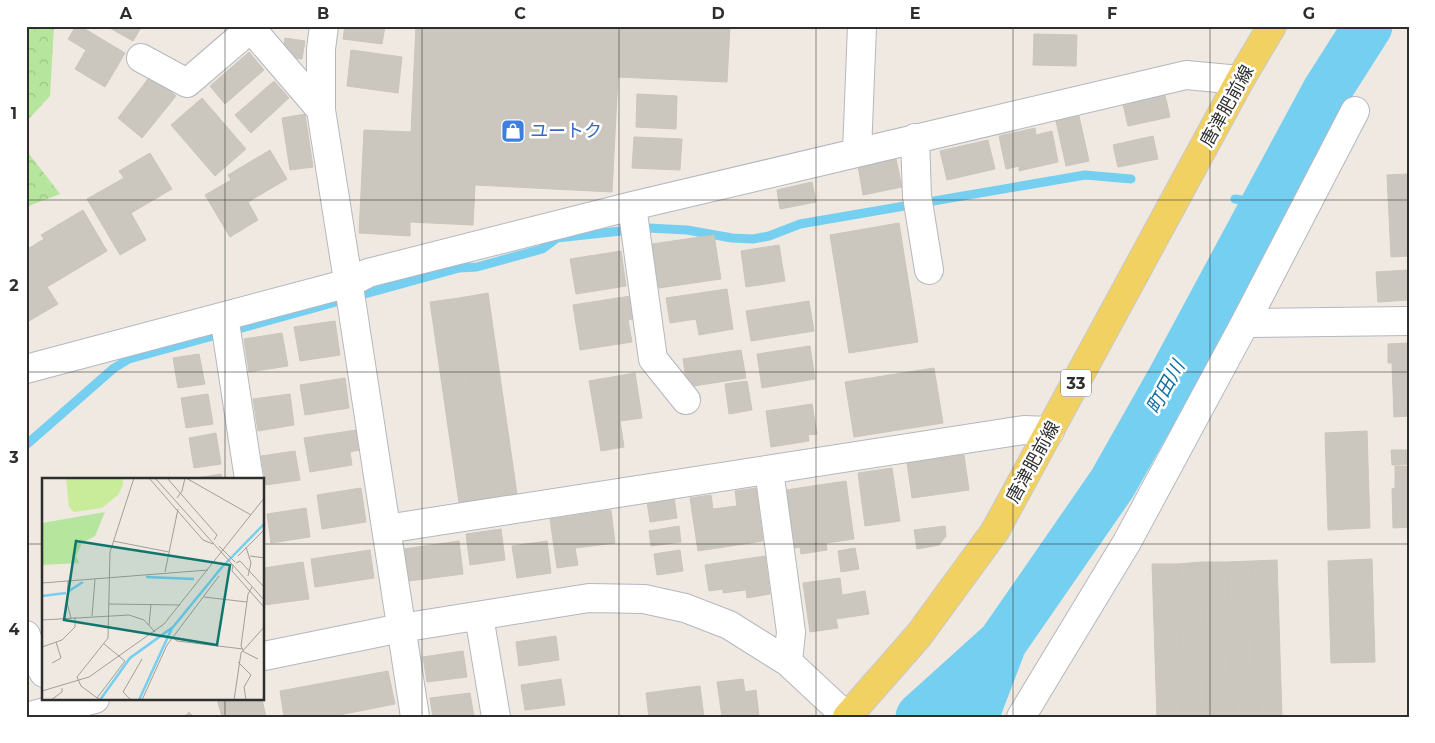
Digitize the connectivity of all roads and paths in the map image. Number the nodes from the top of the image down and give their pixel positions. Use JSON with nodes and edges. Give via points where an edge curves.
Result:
{"nodes":[{"id":1,"x":324,"y":26,"type":"edge"},
{"id":2,"x":862,"y":26,"type":"edge"},
{"id":3,"x":1272,"y":26,"type":"edge"},
{"id":4,"x":250,"y":27,"type":"edge"},
{"id":5,"x":141,"y":58,"type":"dead end"},
{"id":6,"x":1240,"y":80,"type":"junction"},
{"id":7,"x":321,"y":110,"type":"junction"},
{"id":8,"x":1355,"y":111,"type":"dead end"},
{"id":9,"x":915,"y":138,"type":"junction"},
{"id":10,"x":857,"y":152,"type":"junction"},
{"id":11,"x":634,"y":221,"type":"junction"},
{"id":12,"x":929,"y":270,"type":"dead end"},
{"id":13,"x":351,"y":294,"type":"junction"},
{"id":14,"x":224,"y":316,"type":"junction"},
{"id":15,"x":1409,"y":321,"type":"edge"},
{"id":16,"x":1244,"y":323,"type":"junction"},
{"id":17,"x":26,"y":369,"type":"edge"},
{"id":18,"x":686,"y":400,"type":"dead end"},
{"id":19,"x":1050,"y":432,"type":"junction"},
{"id":20,"x":769,"y":470,"type":"junction"},
{"id":21,"x":249,"y":478,"type":"edge"},
{"id":22,"x":386,"y":529,"type":"junction"},
{"id":23,"x":479,"y":616,"type":"junction"},
{"id":24,"x":402,"y":628,"type":"junction"},
{"id":25,"x":26,"y":635,"type":"edge"},
{"id":26,"x":265,"y":656,"type":"edge"},
{"id":27,"x":788,"y":662,"type":"junction"},
{"id":28,"x":42,"y":670,"type":"edge"},
{"id":29,"x":87,"y":700,"type":"edge"},
{"id":30,"x":95,"y":700,"type":"edge"},
{"id":31,"x":62,"y":703,"type":"edge"},
{"id":32,"x":26,"y":717,"type":"edge"},
{"id":33,"x":98,"y":717,"type":"edge"},
{"id":34,"x":415,"y":717,"type":"edge"},
{"id":35,"x":496,"y":717,"type":"edge"},
{"id":36,"x":847,"y":717,"type":"edge"},
{"id":37,"x":1021,"y":717,"type":"edge"}],
"edges":[{"from":1,"to":7,"type":"street"},
{"from":2,"to":10,"type":"street"},
{"from":3,"to":6,"type":"main road","name":"唐津肥前線","number":"33"},
{"from":4,"to":5,"type":"street","via":[[187,83]]},
{"from":4,"to":7,"type":"street"},
{"from":6,"to":9,"type":"street","via":[[1186,75]]},
{"from":6,"to":19,"type":"main road","name":"唐津肥前線","number":"33"},
{"from":7,"to":13,"type":"street"},
{"from":8,"to":16,"type":"street"},
{"from":9,"to":10,"type":"street"},
{"from":9,"to":12,"type":"street","via":[[918,204]]},
{"from":10,"to":11,"type":"street"},
{"from":11,"to":13,"type":"street","via":[[368,273]]},
{"from":11,"to":18,"type":"street","via":[[653,359]]},
{"from":13,"to":14,"type":"street"},
{"from":13,"to":22,"type":"street"},
{"from":14,"to":17,"type":"street"},
{"from":14,"to":21,"type":"street"},
{"from":15,"to":16,"type":"street"},
{"from":16,"to":37,"type":"street","via":[[1127,542]]},
{"from":19,"to":20,"type":"street","via":[[1024,430]]},
{"from":19,"to":36,"type":"main road","name":"唐津肥前線","number":"33","via":[[995,531],[919,635]]},
{"from":20,"to":22,"type":"street"},
{"from":20,"to":27,"type":"street","via":[[791,632]]},
{"from":22,"to":24,"type":"street"},
{"from":23,"to":24,"type":"street"},
{"from":23,"to":27,"type":"street","via":[[589,598],[644,599],[685,608],[729,625]]},
{"from":23,"to":35,"type":"street"},
{"from":24,"to":26,"type":"street"},
{"from":24,"to":34,"type":"street"},
{"from":25,"to":28,"type":"street"},
{"from":27,"to":36,"type":"street"},
{"from":29,"to":31,"type":"street"},
{"from":30,"to":33,"type":"street"},
{"from":31,"to":32,"type":"street"}]}
